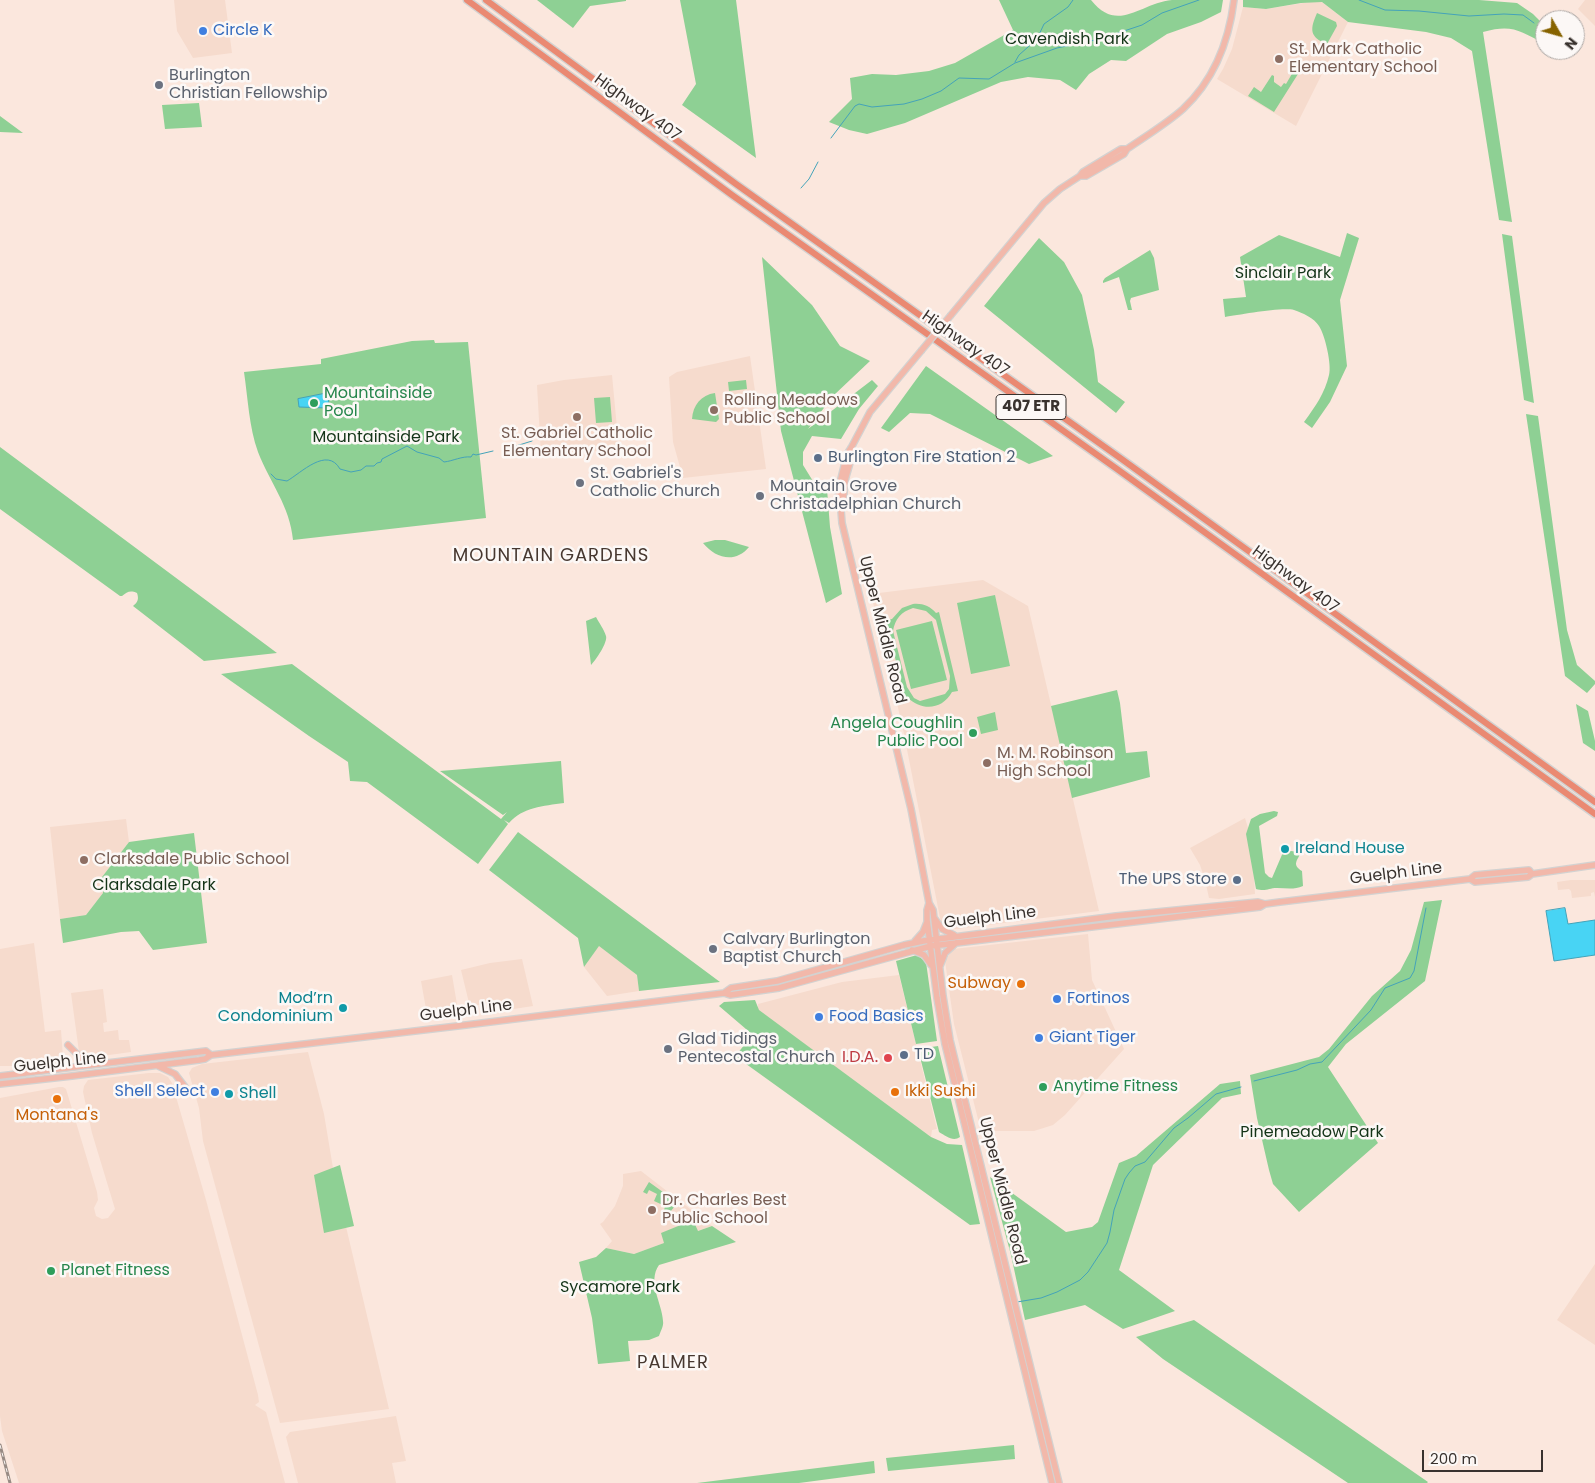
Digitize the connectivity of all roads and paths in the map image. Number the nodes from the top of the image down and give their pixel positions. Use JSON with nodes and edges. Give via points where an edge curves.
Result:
{"nodes":[{"id":1,"x":467,"y":0,"type":"edge"},
{"id":2,"x":486,"y":0,"type":"edge"},
{"id":3,"x":1234,"y":0,"type":"edge"},
{"id":4,"x":1595,"y":802,"type":"edge"},
{"id":5,"x":1595,"y":814,"type":"edge"},
{"id":6,"x":1595,"y":865,"type":"edge"},
{"id":7,"x":929,"y":903,"type":"junction"},
{"id":8,"x":1265,"y":904,"type":"junction"},
{"id":9,"x":934,"y":917,"type":"junction"},
{"id":10,"x":1096,"y":919,"type":"junction"},
{"id":11,"x":928,"y":920,"type":"junction"},
{"id":12,"x":1097,"y":926,"type":"junction"},
{"id":13,"x":956,"y":936,"type":"junction"},
{"id":14,"x":913,"y":942,"type":"junction"},
{"id":15,"x":933,"y":942,"type":"junction"},
{"id":16,"x":956,"y":943,"type":"junction"},
{"id":17,"x":912,"y":950,"type":"junction"},
{"id":18,"x":836,"y":964,"type":"junction"},
{"id":19,"x":936,"y":968,"type":"junction"},
{"id":20,"x":828,"y":974,"type":"junction"},
{"id":21,"x":724,"y":993,"type":"junction"},
{"id":22,"x":68,"y":1045,"type":"dead end"},
{"id":23,"x":211,"y":1055,"type":"junction"},
{"id":24,"x":94,"y":1064,"type":"junction"},
{"id":25,"x":151,"y":1066,"type":"junction"},
{"id":26,"x":0,"y":1076,"type":"edge"},
{"id":27,"x":0,"y":1084,"type":"edge"},
{"id":28,"x":185,"y":1087,"type":"dead end"},
{"id":29,"x":1052,"y":1483,"type":"edge"},
{"id":30,"x":1059,"y":1483,"type":"edge"}],
"edges":[{"from":1,"to":5,"type":"highway","name":"Highway 407","number":"407 ETR","via":[[732,195]]},
{"from":2,"to":4,"type":"highway","name":"Highway 407","number":"407 ETR","via":[[736,184]]},
{"from":3,"to":7,"type":"main road","name":"Upper Middle Road","bridge":true,"via":[[1224,46],[1208,80],[1183,108],[1124,154],[1086,176],[1080,176],[1044,203],[870,412],[846,454],[838,503],[912,809]]},
{"from":6,"to":8,"type":"main road","name":"Guelph Line","via":[[1528,877],[1475,882],[1470,879]]},
{"from":7,"to":9,"type":"main road","name":"Upper Middle Road"},
{"from":7,"to":11,"type":"main road","name":"Upper Middle Road"},
{"from":8,"to":10,"type":"main road","name":"Guelph Line","via":[[1250,902]]},
{"from":8,"to":12,"type":"main road","name":"Guelph Line","via":[[1260,908]]},
{"from":9,"to":13,"type":"main road","via":[[942,929]]},
{"from":9,"to":15,"type":"main road","name":"Upper Middle Road"},
{"from":10,"to":12,"type":"main road"},
{"from":10,"to":13,"type":"main road","name":"Guelph Line"},
{"from":11,"to":14,"type":"main road","via":[[923,932]]},
{"from":11,"to":15,"type":"main road","name":"Upper Middle Road"},
{"from":12,"to":16,"type":"main road","name":"Guelph Line"},
{"from":13,"to":15,"type":"main road","name":"Guelph Line"},
{"from":14,"to":15,"type":"main road","name":"Guelph Line"},
{"from":14,"to":18,"type":"main road","name":"Guelph Line"},
{"from":15,"to":16,"type":"main road","name":"Guelph Line"},
{"from":15,"to":17,"type":"main road","name":"Guelph Line"},
{"from":15,"to":19,"type":"main road","name":"Upper Middle Road"},
{"from":16,"to":19,"type":"main road"},
{"from":17,"to":19,"type":"main road","via":[[924,955]]},
{"from":17,"to":20,"type":"main road","name":"Guelph Line"},
{"from":18,"to":20,"type":"main road"},
{"from":18,"to":21,"type":"main road","name":"Guelph Line","via":[[777,981],[731,988]]},
{"from":19,"to":29,"type":"main road","name":"Upper Middle Road","via":[[936,998],[945,1044]]},
{"from":19,"to":30,"type":"main road","name":"Upper Middle Road","via":[[950,1040]]},
{"from":20,"to":21,"type":"main road","name":"Guelph Line","via":[[768,990]]},
{"from":21,"to":23,"type":"main road","name":"Guelph Line"},
{"from":22,"to":24,"type":"main road","via":[[81,1058]]},
{"from":23,"to":24,"type":"main road","name":"Guelph Line","via":[[206,1051]]},
{"from":23,"to":25,"type":"main road","name":"Guelph Line","via":[[205,1059]]},
{"from":24,"to":26,"type":"main road","name":"Guelph Line"},
{"from":25,"to":27,"type":"main road","name":"Guelph Line"},
{"from":25,"to":28,"type":"main road","via":[[173,1072]]}]}
